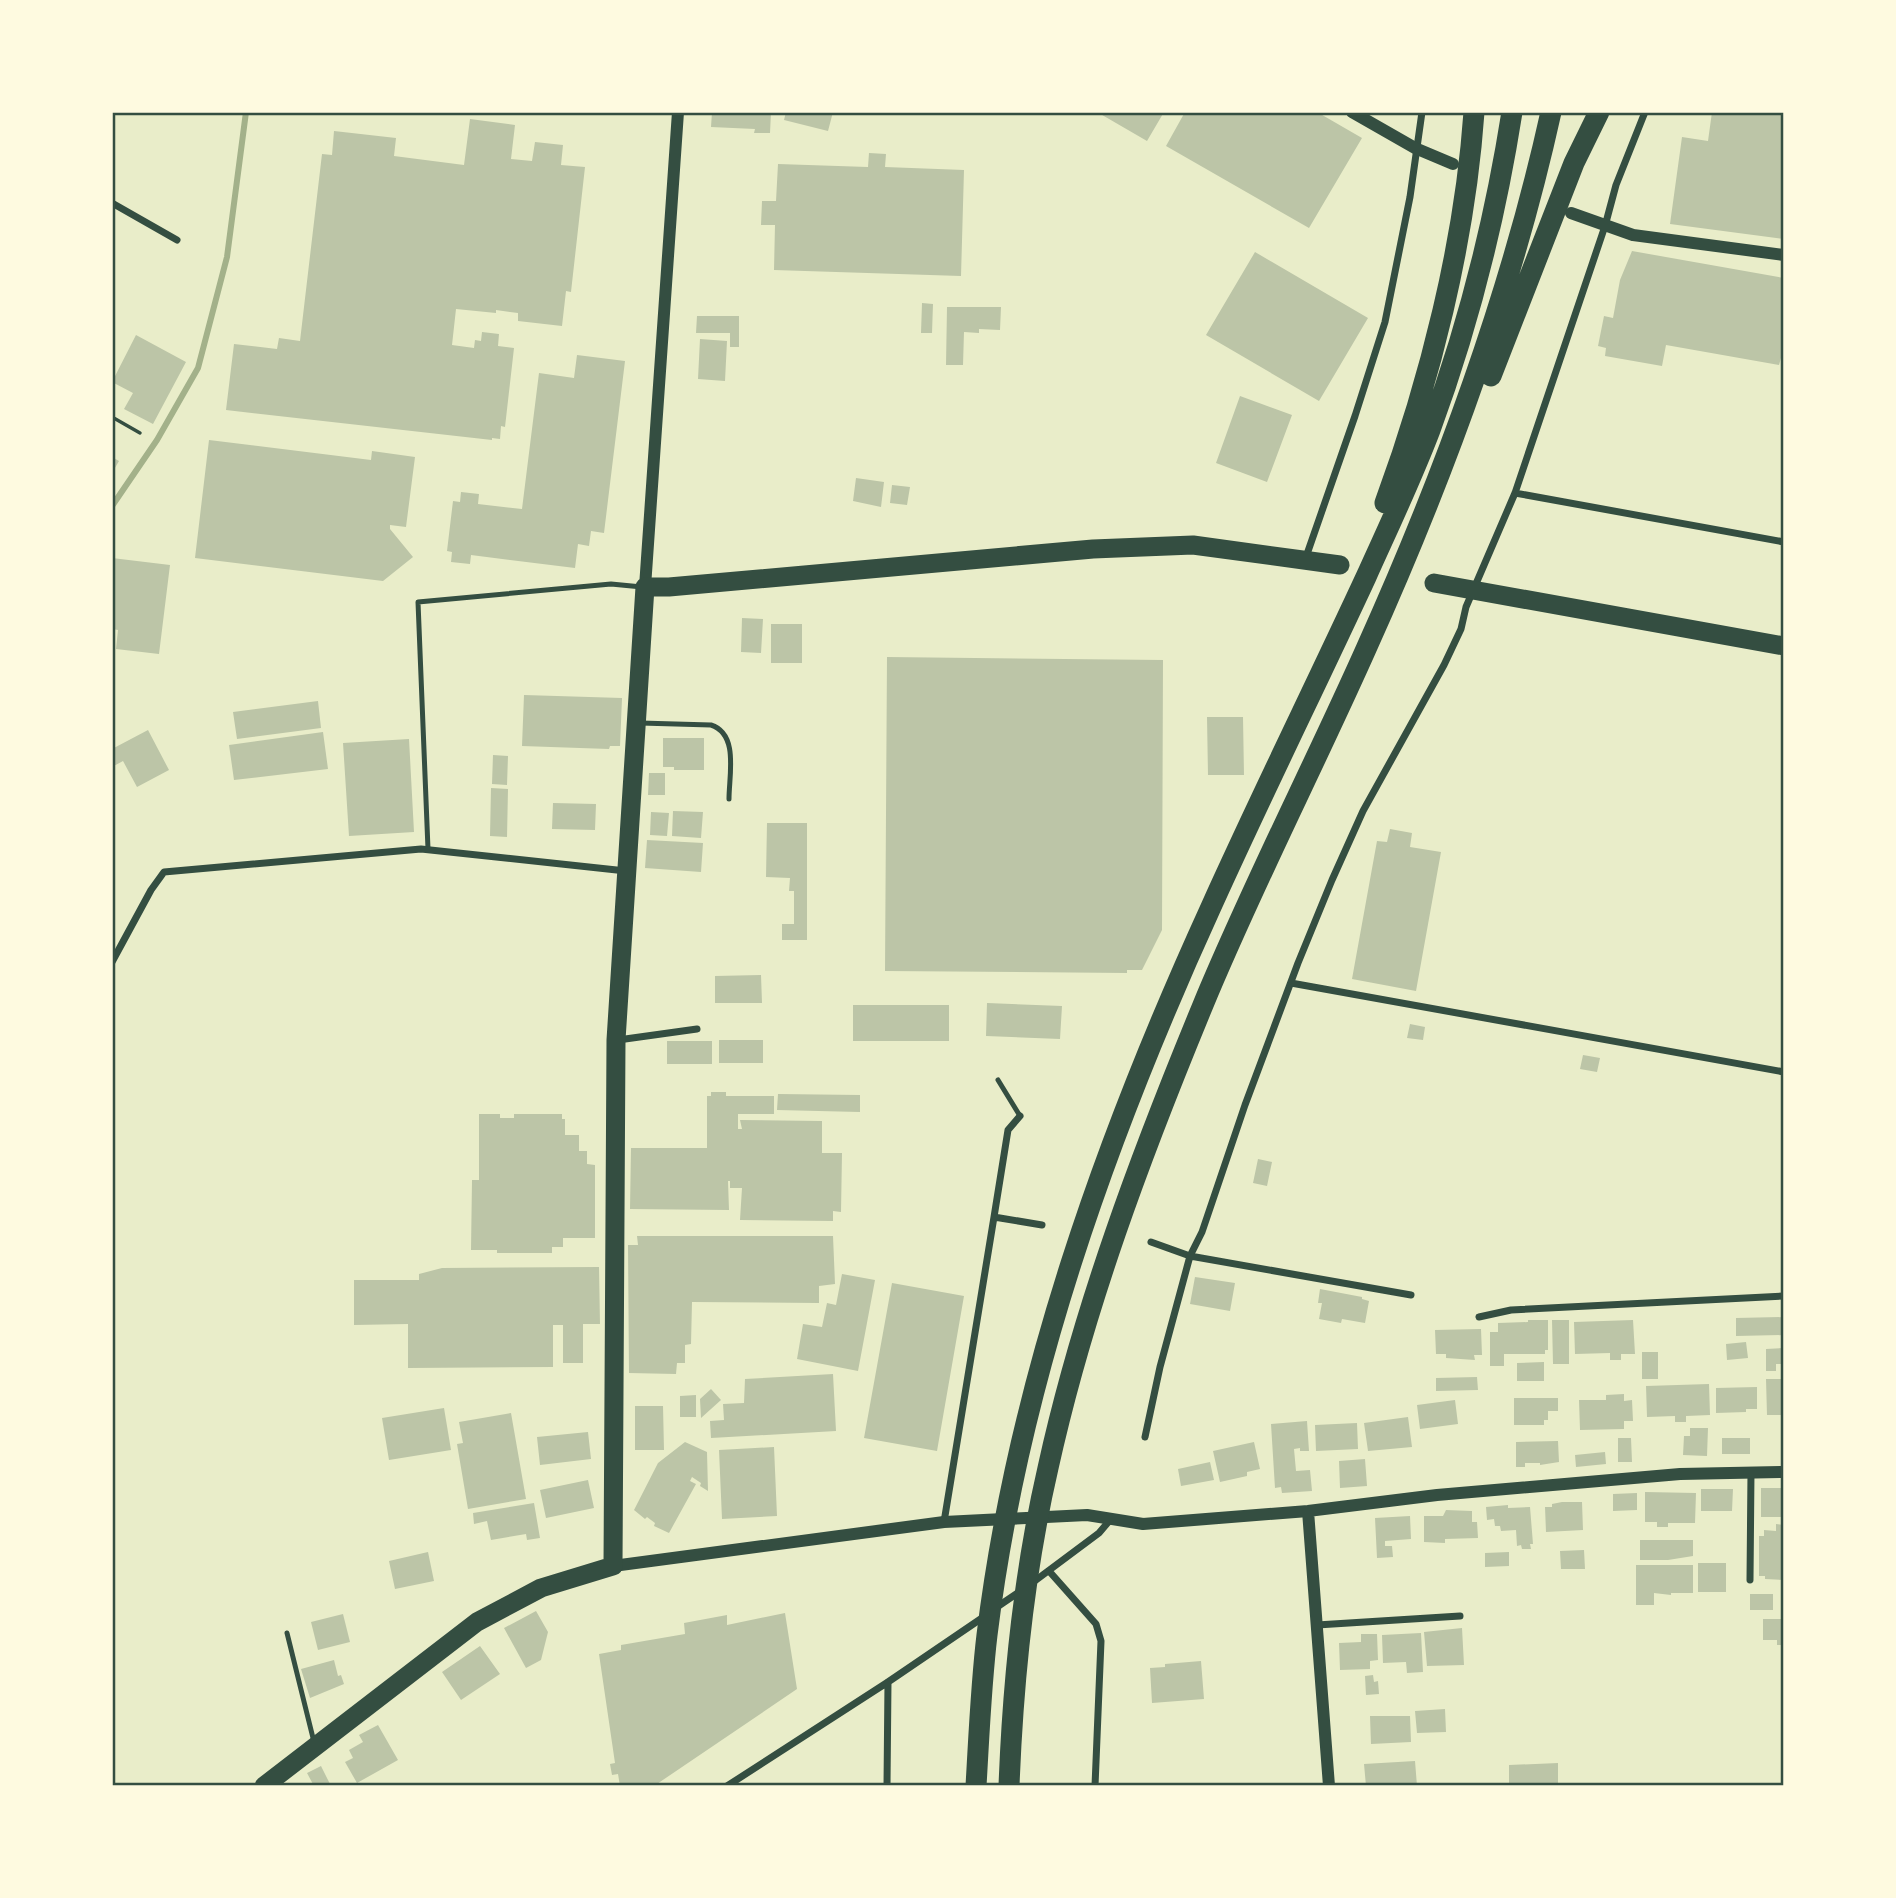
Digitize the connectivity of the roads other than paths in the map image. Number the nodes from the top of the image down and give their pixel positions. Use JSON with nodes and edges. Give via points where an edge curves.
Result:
{"nodes":[{"id":1,"x":678,"y":112,"type":"edge"},
{"id":2,"x":1352,"y":112,"type":"edge"},
{"id":3,"x":1422,"y":112,"type":"edge"},
{"id":4,"x":1474,"y":112,"type":"edge"},
{"id":5,"x":1512,"y":112,"type":"edge"},
{"id":6,"x":1551,"y":112,"type":"edge"},
{"id":7,"x":1598,"y":112,"type":"edge"},
{"id":8,"x":1645,"y":112,"type":"edge"},
{"id":9,"x":1415,"y":149,"type":"junction"},
{"id":10,"x":1453,"y":164,"type":"dead end"},
{"id":11,"x":112,"y":203,"type":"edge"},
{"id":12,"x":1572,"y":212,"type":"dead end"},
{"id":13,"x":1605,"y":226,"type":"junction"},
{"id":14,"x":177,"y":240,"type":"dead end"},
{"id":15,"x":1784,"y":255,"type":"edge"},
{"id":16,"x":1515,"y":493,"type":"junction"},
{"id":17,"x":1784,"y":542,"type":"edge"},
{"id":18,"x":1306,"y":559,"type":"junction"},
{"id":19,"x":1340,"y":565,"type":"dead end"},
{"id":20,"x":1434,"y":583,"type":"dead end"},
{"id":21,"x":645,"y":587,"type":"junction"},
{"id":22,"x":1473,"y":590,"type":"junction"},
{"id":23,"x":1784,"y":646,"type":"edge"},
{"id":24,"x":1366,"y":651,"type":"junction"},
{"id":25,"x":1313,"y":692,"type":"junction"},
{"id":26,"x":637,"y":723,"type":"junction"},
{"id":27,"x":729,"y":799,"type":"dead end"},
{"id":28,"x":428,"y":849,"type":"junction"},
{"id":29,"x":626,"y":871,"type":"junction"},
{"id":30,"x":112,"y":962,"type":"edge"},
{"id":31,"x":1291,"y":983,"type":"junction"},
{"id":32,"x":697,"y":1029,"type":"dead end"},
{"id":33,"x":616,"y":1040,"type":"junction"},
{"id":34,"x":1784,"y":1072,"type":"edge"},
{"id":35,"x":998,"y":1080,"type":"dead end"},
{"id":36,"x":1020,"y":1116,"type":"joint"},
{"id":37,"x":993,"y":1217,"type":"junction"},
{"id":38,"x":1042,"y":1225,"type":"dead end"},
{"id":39,"x":1152,"y":1242,"type":"dead end"},
{"id":40,"x":1190,"y":1256,"type":"junction"},
{"id":41,"x":1411,"y":1295,"type":"dead end"},
{"id":42,"x":1784,"y":1296,"type":"edge"},
{"id":43,"x":1479,"y":1317,"type":"dead end"},
{"id":44,"x":1145,"y":1437,"type":"dead end"},
{"id":45,"x":1751,"y":1472,"type":"junction"},
{"id":46,"x":1784,"y":1472,"type":"edge"},
{"id":47,"x":1308,"y":1511,"type":"junction"},
{"id":48,"x":1110,"y":1520,"type":"junction"},
{"id":49,"x":944,"y":1522,"type":"junction"},
{"id":50,"x":613,"y":1566,"type":"junction"},
{"id":51,"x":1049,"y":1571,"type":"junction"},
{"id":52,"x":1749,"y":1580,"type":"dead end"},
{"id":53,"x":1460,"y":1616,"type":"dead end"},
{"id":54,"x":1317,"y":1625,"type":"junction"},
{"id":55,"x":287,"y":1633,"type":"dead end"},
{"id":56,"x":888,"y":1682,"type":"junction"},
{"id":57,"x":315,"y":1746,"type":"junction"},
{"id":58,"x":740,"y":1777,"type":"junction"},
{"id":59,"x":264,"y":1786,"type":"edge"},
{"id":60,"x":727,"y":1786,"type":"edge"},
{"id":61,"x":741,"y":1786,"type":"edge"},
{"id":62,"x":887,"y":1786,"type":"edge"},
{"id":63,"x":976,"y":1786,"type":"edge"},
{"id":64,"x":1009,"y":1786,"type":"edge"},
{"id":65,"x":1096,"y":1786,"type":"edge"},
{"id":66,"x":1329,"y":1786,"type":"edge"}],
"edges":[{"from":1,"to":21,"type":"street"},
{"from":2,"to":9,"type":"street"},
{"from":3,"to":9,"type":"street"},
{"from":4,"to":25,"type":"highway","via":[[1464,198],[1436,335],[1391,489]]},
{"from":5,"to":25,"type":"highway","via":[[1475,290],[1429,432]]},
{"from":6,"to":24,"type":"highway","via":[[1521,236],[1481,364]]},
{"from":7,"to":24,"type":"highway","via":[[1419,546]]},
{"from":8,"to":13,"type":"street"},
{"from":9,"to":10,"type":"street"},
{"from":9,"to":18,"type":"street","via":[[1385,322]]},
{"from":11,"to":14,"type":"street"},
{"from":12,"to":13,"type":"street"},
{"from":13,"to":15,"type":"street","via":[[1633,235]]},
{"from":13,"to":16,"type":"street"},
{"from":16,"to":17,"type":"street"},
{"from":16,"to":22,"type":"street"},
{"from":18,"to":19,"type":"highway"},
{"from":18,"to":21,"type":"highway","via":[[1192,545],[1093,548]]},
{"from":20,"to":22,"type":"highway"},
{"from":21,"to":26,"type":"highway"},
{"from":21,"to":28,"type":"lane","via":[[611,584],[418,602]]},
{"from":22,"to":23,"type":"highway"},
{"from":22,"to":31,"type":"street","via":[[1444,666],[1363,811]]},
{"from":24,"to":64,"type":"highway","via":[[1243,912],[1164,1103],[1098,1286],[1047,1471],[1022,1616]]},
{"from":25,"to":63,"type":"highway","via":[[1210,907],[1135,1088],[1070,1269],[1015,1472],[987,1637]]},
{"from":26,"to":27,"type":"lane","via":[[718,727],[730,743]]},
{"from":26,"to":29,"type":"highway"},
{"from":28,"to":29,"type":"street"},
{"from":28,"to":30,"type":"street","via":[[164,872]]},
{"from":29,"to":33,"type":"highway"},
{"from":31,"to":34,"type":"street"},
{"from":31,"to":40,"type":"street"},
{"from":32,"to":33,"type":"street"},
{"from":33,"to":50,"type":"highway"},
{"from":35,"to":36,"type":"lane"},
{"from":36,"to":37,"type":"street","via":[[1008,1129]]},
{"from":37,"to":38,"type":"street"},
{"from":37,"to":49,"type":"street"},
{"from":39,"to":40,"type":"street"},
{"from":40,"to":41,"type":"street"},
{"from":40,"to":44,"type":"street"},
{"from":42,"to":43,"type":"street","via":[[1510,1310]]},
{"from":45,"to":46,"type":"street"},
{"from":45,"to":47,"type":"street","via":[[1491,1490]]},
{"from":45,"to":52,"type":"street"},
{"from":47,"to":48,"type":"street","via":[[1143,1524]]},
{"from":47,"to":54,"type":"street"},
{"from":48,"to":49,"type":"street","via":[[1087,1516]]},
{"from":48,"to":51,"type":"street","via":[[1099,1534]]},
{"from":49,"to":50,"type":"street"},
{"from":50,"to":57,"type":"highway","via":[[541,1588],[477,1622]]},
{"from":51,"to":56,"type":"street"},
{"from":51,"to":65,"type":"street","via":[[1096,1625],[1101,1641]]},
{"from":53,"to":54,"type":"street"},
{"from":54,"to":66,"type":"street"},
{"from":55,"to":57,"type":"lane"},
{"from":56,"to":58,"type":"street"},
{"from":56,"to":62,"type":"street"},
{"from":57,"to":59,"type":"highway"},
{"from":58,"to":60,"type":"street"},
{"from":58,"to":61,"type":"street"}]}
